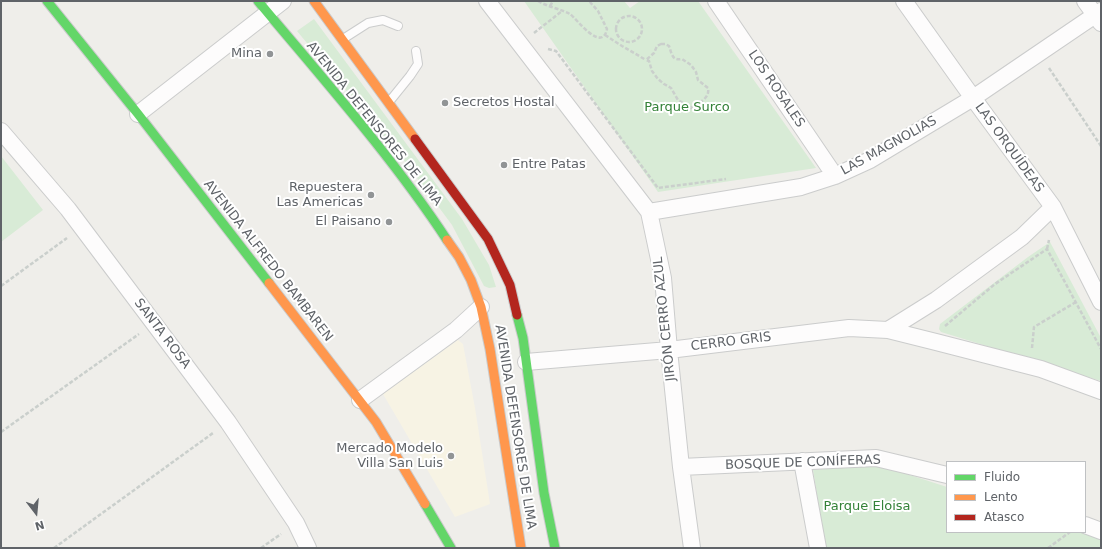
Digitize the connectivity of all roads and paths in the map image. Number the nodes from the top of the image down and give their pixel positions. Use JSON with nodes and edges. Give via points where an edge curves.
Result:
{"nodes":[{"id":1,"x":47,"y":1,"type":"edge"},
{"id":2,"x":283,"y":1,"type":"edge"},
{"id":3,"x":314,"y":1,"type":"edge"},
{"id":4,"x":487,"y":1,"type":"edge"},
{"id":5,"x":538,"y":1,"type":"edge"},
{"id":6,"x":553,"y":1,"type":"edge"},
{"id":7,"x":590,"y":1,"type":"edge"},
{"id":8,"x":716,"y":1,"type":"edge"},
{"id":9,"x":904,"y":1,"type":"edge"},
{"id":10,"x":1086,"y":1,"type":"edge"},
{"id":11,"x":550,"y":6,"type":"junction"},
{"id":12,"x":263,"y":7,"type":"edge"},
{"id":13,"x":562,"y":11,"type":"junction"},
{"id":14,"x":1099,"y":16,"type":"edge"},
{"id":15,"x":398,"y":26,"type":"dead end"},
{"id":16,"x":528,"y":29,"type":"dead end"},
{"id":17,"x":605,"y":35,"type":"junction"},
{"id":18,"x":342,"y":39,"type":"junction"},
{"id":19,"x":626,"y":41,"type":"junction"},
{"id":20,"x":541,"y":46,"type":"dead end"},
{"id":21,"x":622,"y":46,"type":"junction"},
{"id":22,"x":416,"y":51,"type":"dead end"},
{"id":23,"x":1039,"y":54,"type":"junction"},
{"id":24,"x":646,"y":60,"type":"junction"},
{"id":25,"x":973,"y":98,"type":"junction"},
{"id":26,"x":388,"y":102,"type":"junction"},
{"id":27,"x":138,"y":114,"type":"junction"},
{"id":28,"x":1,"y":131,"type":"edge"},
{"id":29,"x":1101,"y":146,"type":"edge"},
{"id":30,"x":835,"y":176,"type":"junction"},
{"id":31,"x":728,"y":179,"type":"dead end"},
{"id":32,"x":1053,"y":207,"type":"junction"},
{"id":33,"x":649,"y":212,"type":"junction"},
{"id":34,"x":82,"y":228,"type":"junction"},
{"id":35,"x":1,"y":286,"type":"edge"},
{"id":36,"x":1076,"y":302,"type":"junction"},
{"id":37,"x":1101,"y":302,"type":"edge"},
{"id":38,"x":481,"y":307,"type":"junction"},
{"id":39,"x":154,"y":324,"type":"junction"},
{"id":40,"x":888,"y":330,"type":"junction"},
{"id":41,"x":950,"y":330,"type":"dead end"},
{"id":42,"x":1101,"y":349,"type":"edge"},
{"id":43,"x":669,"y":350,"type":"junction"},
{"id":44,"x":1032,"y":355,"type":"dead end"},
{"id":45,"x":526,"y":362,"type":"junction"},
{"id":46,"x":1101,"y":391,"type":"edge"},
{"id":47,"x":360,"y":400,"type":"junction"},
{"id":48,"x":228,"y":422,"type":"junction"},
{"id":49,"x":1,"y":432,"type":"edge"},
{"id":50,"x":802,"y":461,"type":"junction"},
{"id":51,"x":681,"y":467,"type":"junction"},
{"id":52,"x":946,"y":475,"type":"edge"},
{"id":53,"x":296,"y":523,"type":"junction"},
{"id":54,"x":1086,"y":525,"type":"edge"},
{"id":55,"x":1101,"y":531,"type":"edge"},
{"id":56,"x":1069,"y":533,"type":"edge"},
{"id":57,"x":54,"y":548,"type":"edge"},
{"id":58,"x":261,"y":548,"type":"edge"},
{"id":59,"x":308,"y":548,"type":"edge"},
{"id":60,"x":451,"y":548,"type":"edge"},
{"id":61,"x":521,"y":548,"type":"edge"},
{"id":62,"x":555,"y":548,"type":"edge"},
{"id":63,"x":692,"y":548,"type":"edge"},
{"id":64,"x":818,"y":548,"type":"edge"},
{"id":65,"x":1048,"y":548,"type":"edge"}],
"edges":[{"from":1,"to":27,"type":"main road","name":"AVENIDA ALFREDO BAMBAREN"},
{"from":2,"to":12,"type":"street"},
{"from":3,"to":18,"type":"main road","name":"AVENIDA DEFENSORES DE LIMA"},
{"from":4,"to":33,"type":"street","name":"JIRÓN CERRO AZUL"},
{"from":5,"to":11,"type":"path"},
{"from":6,"to":11,"type":"path"},
{"from":7,"to":17,"type":"path","via":[[607,29]]},
{"from":8,"to":30,"type":"street","name":"LOS ROSALES"},
{"from":9,"to":25,"type":"street","name":"LAS ORQUÍDEAS"},
{"from":10,"to":14,"type":"street"},
{"from":11,"to":13,"type":"path"},
{"from":12,"to":27,"type":"street"},
{"from":12,"to":38,"type":"main road","name":"AVENIDA DEFENSORES DE LIMA","via":[[395,166],[429,212],[459,257]]},
{"from":13,"to":16,"type":"path","via":[[532,34]]},
{"from":13,"to":17,"type":"path","via":[[570,14],[596,36]]},
{"from":14,"to":23,"type":"street","name":"LAS MAGNOLIAS"},
{"from":15,"to":18,"type":"lane","via":[[383,20],[368,23]]},
{"from":17,"to":21,"type":"path"},
{"from":18,"to":26,"type":"main road","name":"AVENIDA DEFENSORES DE LIMA"},
{"from":19,"to":19,"type":"path","via":[[637,40],[642,30],[642,24],[628,16],[622,18],[616,28],[617,34]]},
{"from":19,"to":21,"type":"path"},
{"from":20,"to":31,"type":"path","via":[[556,51],[658,188]]},
{"from":21,"to":24,"type":"path"},
{"from":22,"to":26,"type":"lane","via":[[418,64]]},
{"from":23,"to":25,"type":"street","name":"LAS MAGNOLIAS"},
{"from":23,"to":29,"type":"path"},
{"from":24,"to":24,"type":"path","via":[[649,61],[658,79],[671,88],[678,100],[684,104],[691,108],[707,96],[708,88],[698,80],[691,65],[682,59],[674,58],[669,46],[657,46],[654,54]]},
{"from":25,"to":30,"type":"street","name":"LAS MAGNOLIAS","via":[[870,160]]},
{"from":25,"to":32,"type":"street","name":"LAS ORQUÍDEAS"},
{"from":26,"to":45,"type":"main road","name":"AVENIDA DEFENSORES DE LIMA","via":[[488,239],[510,285]]},
{"from":27,"to":47,"type":"main road","name":"AVENIDA ALFREDO BAMBAREN"},
{"from":28,"to":34,"type":"street","name":"SANTA ROSA"},
{"from":30,"to":33,"type":"street","name":"LAS MAGNOLIAS","via":[[801,187]]},
{"from":32,"to":37,"type":"street","name":"LAS ORQUÍDEAS"},
{"from":32,"to":40,"type":"street","via":[[1022,237],[936,300]]},
{"from":33,"to":43,"type":"street","name":"JIRÓN CERRO AZUL","via":[[663,278]]},
{"from":34,"to":35,"type":"path"},
{"from":34,"to":39,"type":"street","name":"SANTA ROSA"},
{"from":36,"to":41,"type":"path","via":[[1048,249],[995,284],[943,327]]},
{"from":36,"to":42,"type":"path"},
{"from":36,"to":44,"type":"path","via":[[1034,327]]},
{"from":38,"to":47,"type":"street","via":[[456,330]]},
{"from":38,"to":61,"type":"main road","name":"AVENIDA DEFENSORES DE LIMA","via":[[490,348]]},
{"from":39,"to":48,"type":"street","name":"SANTA ROSA"},
{"from":39,"to":49,"type":"path"},
{"from":40,"to":43,"type":"street","name":"CERRO GRIS","via":[[849,328]]},
{"from":40,"to":46,"type":"street","name":"CERRO GRIS","via":[[1041,369]]},
{"from":43,"to":45,"type":"street","name":"CERRO GRIS"},
{"from":43,"to":51,"type":"street","name":"JIRÓN CERRO AZUL"},
{"from":45,"to":62,"type":"main road","name":"AVENIDA DEFENSORES DE LIMA","via":[[544,493]]},
{"from":47,"to":60,"type":"main road","name":"AVENIDA ALFREDO BAMBAREN","via":[[376,422]]},
{"from":48,"to":53,"type":"street","name":"SANTA ROSA"},
{"from":48,"to":57,"type":"path"},
{"from":50,"to":51,"type":"street","name":"BOSQUE DE CONÍFERAS"},
{"from":50,"to":52,"type":"street","name":"BOSQUE DE CONÍFERAS","via":[[876,458]]},
{"from":50,"to":64,"type":"street"},
{"from":51,"to":63,"type":"street","name":"JIRÓN CERRO AZUL"},
{"from":53,"to":58,"type":"path"},
{"from":53,"to":59,"type":"street","name":"SANTA ROSA"},
{"from":54,"to":55,"type":"street"},
{"from":56,"to":65,"type":"path"}]}
